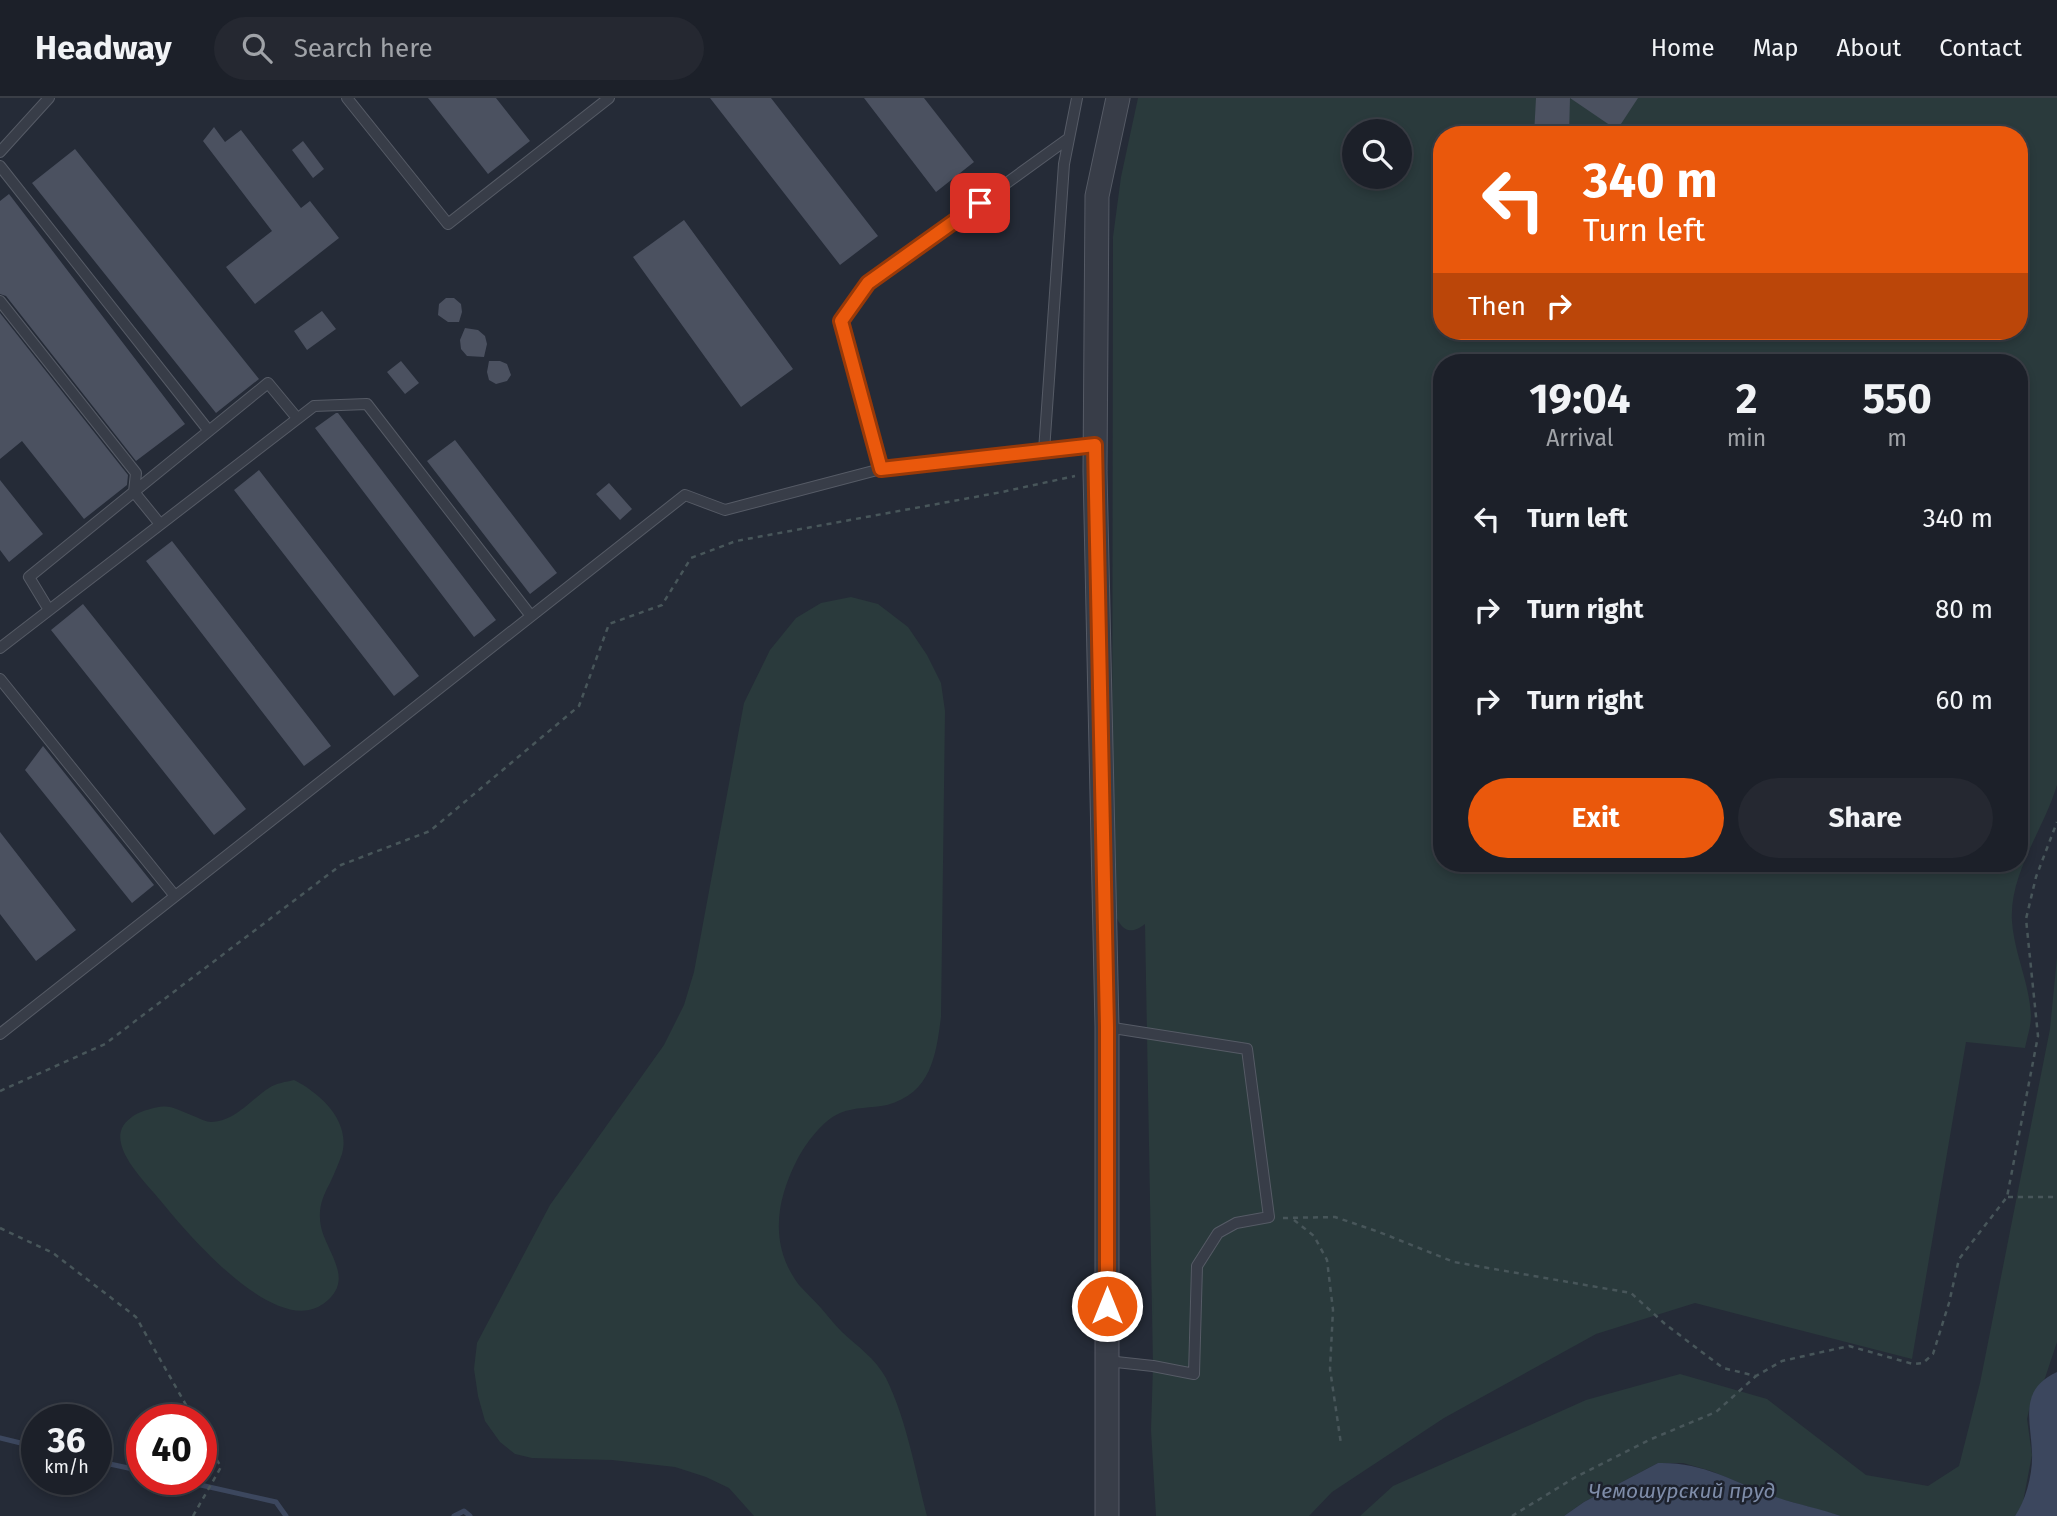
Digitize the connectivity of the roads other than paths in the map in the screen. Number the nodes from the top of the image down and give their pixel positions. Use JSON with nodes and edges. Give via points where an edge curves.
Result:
{"nodes":[{"id":1,"x":49,"y":98,"type":"edge"},
{"id":2,"x":346,"y":98,"type":"edge"},
{"id":3,"x":610,"y":98,"type":"edge"},
{"id":4,"x":1077,"y":98,"type":"edge"},
{"id":5,"x":1118,"y":98,"type":"edge"},
{"id":6,"x":1069,"y":138,"type":"junction"},
{"id":7,"x":0,"y":152,"type":"edge"},
{"id":8,"x":0,"y":166,"type":"edge"},
{"id":9,"x":0,"y":301,"type":"edge"},
{"id":10,"x":298,"y":418,"type":"junction"},
{"id":11,"x":209,"y":431,"type":"junction"},
{"id":12,"x":1095,"y":445,"type":"junction"},
{"id":13,"x":1044,"y":451,"type":"junction"},
{"id":14,"x":881,"y":469,"type":"junction"},
{"id":15,"x":134,"y":492,"type":"junction"},
{"id":16,"x":160,"y":524,"type":"junction"},
{"id":17,"x":49,"y":610,"type":"junction"},
{"id":18,"x":531,"y":616,"type":"junction"},
{"id":19,"x":0,"y":648,"type":"edge"},
{"id":20,"x":0,"y":679,"type":"edge"},
{"id":21,"x":175,"y":896,"type":"junction"},
{"id":22,"x":1107,"y":1027,"type":"junction"},
{"id":23,"x":0,"y":1034,"type":"edge"},
{"id":24,"x":1107,"y":1361,"type":"junction"},
{"id":25,"x":1107,"y":1516,"type":"edge"}],
"edges":[{"from":1,"to":7,"type":"lane"},
{"from":2,"to":3,"type":"lane","via":[[448,224]]},
{"from":4,"to":6,"type":"lane"},
{"from":5,"to":12,"type":"street","via":[[1097,196]]},
{"from":6,"to":13,"type":"lane"},
{"from":6,"to":14,"type":"lane","via":[[868,283],[841,321]]},
{"from":8,"to":11,"type":"lane"},
{"from":9,"to":15,"type":"lane","via":[[136,473]]},
{"from":10,"to":11,"type":"lane","via":[[268,383]]},
{"from":10,"to":16,"type":"lane"},
{"from":10,"to":18,"type":"lane","via":[[314,406],[367,404]]},
{"from":11,"to":15,"type":"lane"},
{"from":12,"to":13,"type":"lane"},
{"from":12,"to":22,"type":"street"},
{"from":13,"to":14,"type":"lane"},
{"from":14,"to":18,"type":"lane","via":[[725,510],[685,495]]},
{"from":15,"to":16,"type":"lane"},
{"from":15,"to":17,"type":"lane","via":[[29,577]]},
{"from":16,"to":17,"type":"lane"},
{"from":17,"to":19,"type":"lane"},
{"from":18,"to":21,"type":"lane"},
{"from":20,"to":21,"type":"lane"},
{"from":21,"to":23,"type":"lane"},
{"from":22,"to":24,"type":"street"},
{"from":22,"to":24,"type":"lane","via":[[1247,1049],[1269,1217],[1237,1223],[1218,1233],[1196,1266],[1194,1374]]},
{"from":24,"to":25,"type":"street"}]}
